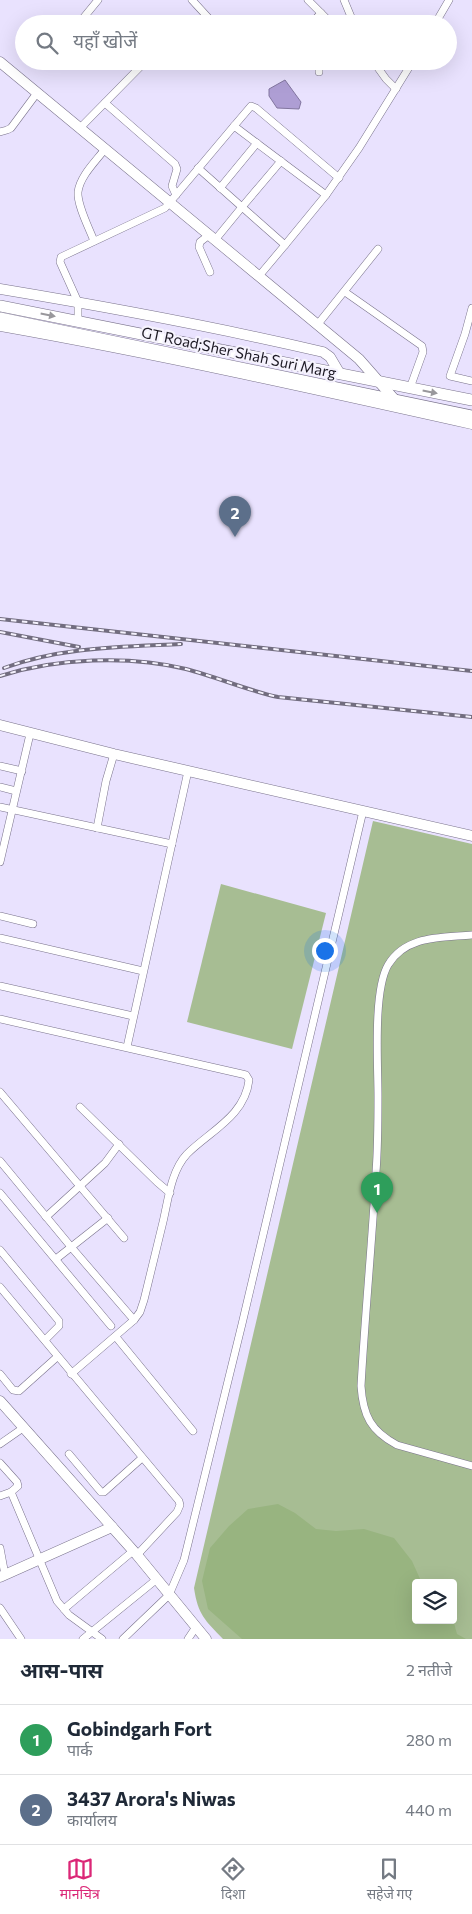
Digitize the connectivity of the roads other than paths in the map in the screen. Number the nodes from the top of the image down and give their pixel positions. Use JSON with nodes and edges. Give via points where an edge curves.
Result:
{"nodes":[{"id":1,"x":98,"y":0,"type":"edge"},
{"id":2,"x":192,"y":0,"type":"edge"},
{"id":3,"x":308,"y":0,"type":"edge"},
{"id":4,"x":344,"y":0,"type":"edge"},
{"id":5,"x":450,"y":0,"type":"edge"},
{"id":6,"x":321,"y":14,"type":"edge"},
{"id":7,"x":86,"y":15,"type":"edge"},
{"id":8,"x":206,"y":15,"type":"edge"},
{"id":9,"x":350,"y":15,"type":"edge"},
{"id":10,"x":441,"y":15,"type":"edge"},
{"id":11,"x":0,"y":62,"type":"edge"},
{"id":12,"x":137,"y":70,"type":"edge"},
{"id":13,"x":380,"y":70,"type":"edge"},
{"id":14,"x":407,"y":70,"type":"edge"},
{"id":15,"x":396,"y":89,"type":"junction"},
{"id":16,"x":38,"y":93,"type":"junction"},
{"id":17,"x":105,"y":103,"type":"junction"},
{"id":18,"x":234,"y":126,"type":"junction"},
{"id":19,"x":80,"y":128,"type":"junction"},
{"id":20,"x":0,"y":132,"type":"edge"},
{"id":21,"x":257,"y":144,"type":"junction"},
{"id":22,"x":105,"y":149,"type":"junction"},
{"id":23,"x":281,"y":161,"type":"junction"},
{"id":24,"x":198,"y":168,"type":"junction"},
{"id":25,"x":338,"y":178,"type":"junction"},
{"id":26,"x":220,"y":188,"type":"junction"},
{"id":27,"x":326,"y":195,"type":"junction"},
{"id":28,"x":173,"y":200,"type":"junction"},
{"id":29,"x":242,"y":207,"type":"junction"},
{"id":30,"x":212,"y":237,"type":"junction"},
{"id":31,"x":94,"y":241,"type":"junction"},
{"id":32,"x":285,"y":245,"type":"junction"},
{"id":33,"x":378,"y":250,"type":"dead end"},
{"id":34,"x":210,"y":272,"type":"dead end"},
{"id":35,"x":259,"y":276,"type":"junction"},
{"id":36,"x":0,"y":289,"type":"edge"},
{"id":37,"x":345,"y":292,"type":"junction"},
{"id":38,"x":78,"y":302,"type":"junction"},
{"id":39,"x":0,"y":306,"type":"edge"},
{"id":40,"x":472,"y":308,"type":"edge"},
{"id":41,"x":0,"y":318,"type":"edge"},
{"id":42,"x":78,"y":321,"type":"junction"},
{"id":43,"x":318,"y":324,"type":"junction"},
{"id":44,"x":0,"y":326,"type":"edge"},
{"id":45,"x":340,"y":374,"type":"junction"},
{"id":46,"x":472,"y":381,"type":"edge"},
{"id":47,"x":381,"y":383,"type":"junction"},
{"id":48,"x":410,"y":388,"type":"junction"},
{"id":49,"x":395,"y":400,"type":"junction"},
{"id":50,"x":472,"y":400,"type":"edge"},
{"id":51,"x":472,"y":416,"type":"edge"},
{"id":52,"x":472,"y":424,"type":"edge"},
{"id":53,"x":0,"y":725,"type":"edge"},
{"id":54,"x":30,"y":734,"type":"junction"},
{"id":55,"x":114,"y":754,"type":"junction"},
{"id":56,"x":0,"y":766,"type":"edge"},
{"id":57,"x":22,"y":771,"type":"junction"},
{"id":58,"x":188,"y":771,"type":"junction"},
{"id":59,"x":0,"y":787,"type":"edge"},
{"id":60,"x":16,"y":791,"type":"junction"},
{"id":61,"x":0,"y":807,"type":"edge"},
{"id":62,"x":12,"y":809,"type":"junction"},
{"id":63,"x":363,"y":811,"type":"junction"},
{"id":64,"x":97,"y":828,"type":"junction"},
{"id":65,"x":472,"y":836,"type":"edge"},
{"id":66,"x":172,"y":844,"type":"junction"},
{"id":67,"x":1,"y":852,"type":"edge"},
{"id":68,"x":0,"y":862,"type":"edge"},
{"id":69,"x":0,"y":916,"type":"edge"},
{"id":70,"x":32,"y":924,"type":"dead end"},
{"id":71,"x":472,"y":935,"type":"edge"},
{"id":72,"x":0,"y":938,"type":"edge"},
{"id":73,"x":143,"y":971,"type":"junction"},
{"id":74,"x":0,"y":986,"type":"edge"},
{"id":75,"x":133,"y":1016,"type":"junction"},
{"id":76,"x":0,"y":1019,"type":"edge"},
{"id":77,"x":126,"y":1047,"type":"junction"},
{"id":78,"x":0,"y":1092,"type":"edge"},
{"id":79,"x":80,"y":1107,"type":"dead end"},
{"id":80,"x":119,"y":1144,"type":"junction"},
{"id":81,"x":0,"y":1162,"type":"edge"},
{"id":82,"x":81,"y":1185,"type":"junction"},
{"id":83,"x":0,"y":1193,"type":"edge"},
{"id":84,"x":170,"y":1193,"type":"junction"},
{"id":85,"x":46,"y":1216,"type":"junction"},
{"id":86,"x":108,"y":1218,"type":"junction"},
{"id":87,"x":124,"y":1238,"type":"dead end"},
{"id":88,"x":72,"y":1248,"type":"junction"},
{"id":89,"x":0,"y":1250,"type":"edge"},
{"id":90,"x":56,"y":1259,"type":"junction"},
{"id":91,"x":0,"y":1287,"type":"edge"},
{"id":92,"x":134,"y":1320,"type":"junction"},
{"id":93,"x":111,"y":1326,"type":"dead end"},
{"id":94,"x":116,"y":1337,"type":"junction"},
{"id":95,"x":45,"y":1340,"type":"junction"},
{"id":96,"x":57,"y":1357,"type":"junction"},
{"id":97,"x":0,"y":1374,"type":"edge"},
{"id":98,"x":71,"y":1374,"type":"junction"},
{"id":99,"x":0,"y":1401,"type":"edge"},
{"id":100,"x":23,"y":1428,"type":"junction"},
{"id":101,"x":193,"y":1431,"type":"dead end"},
{"id":102,"x":0,"y":1444,"type":"edge"},
{"id":103,"x":69,"y":1454,"type":"dead end"},
{"id":104,"x":142,"y":1458,"type":"junction"},
{"id":105,"x":0,"y":1463,"type":"edge"},
{"id":106,"x":472,"y":1466,"type":"edge"},
{"id":107,"x":11,"y":1492,"type":"junction"},
{"id":108,"x":0,"y":1496,"type":"edge"},
{"id":109,"x":112,"y":1527,"type":"junction"},
{"id":110,"x":0,"y":1548,"type":"edge"},
{"id":111,"x":135,"y":1553,"type":"junction"},
{"id":112,"x":40,"y":1559,"type":"junction"},
{"id":113,"x":2,"y":1576,"type":"edge"},
{"id":114,"x":157,"y":1579,"type":"junction"},
{"id":115,"x":169,"y":1595,"type":"junction"},
{"id":116,"x":0,"y":1608,"type":"edge"},
{"id":117,"x":64,"y":1610,"type":"junction"},
{"id":118,"x":196,"y":1626,"type":"junction"},
{"id":119,"x":93,"y":1632,"type":"junction"},
{"id":120,"x":21,"y":1639,"type":"edge"},
{"id":121,"x":83,"y":1639,"type":"edge"},
{"id":122,"x":102,"y":1639,"type":"edge"},
{"id":123,"x":122,"y":1639,"type":"edge"},
{"id":124,"x":188,"y":1639,"type":"edge"},
{"id":125,"x":206,"y":1639,"type":"edge"}],
"edges":[{"from":1,"to":7,"type":"street"},
{"from":2,"to":8,"type":"street"},
{"from":3,"to":6,"type":"street"},
{"from":4,"to":9,"type":"street"},
{"from":5,"to":10,"type":"street"},
{"from":11,"to":16,"type":"main road"},
{"from":12,"to":17,"type":"street"},
{"from":13,"to":15,"type":"street"},
{"from":14,"to":15,"type":"street"},
{"from":15,"to":25,"type":"street"},
{"from":16,"to":19,"type":"main road"},
{"from":16,"to":20,"type":"street","via":[[11,128]]},
{"from":17,"to":19,"type":"street"},
{"from":17,"to":28,"type":"street","via":[[176,166]]},
{"from":18,"to":21,"type":"street"},
{"from":18,"to":24,"type":"street"},
{"from":18,"to":25,"type":"street","via":[[248,108],[256,108]]},
{"from":19,"to":22,"type":"main road"},
{"from":21,"to":23,"type":"street"},
{"from":21,"to":26,"type":"street"},
{"from":22,"to":28,"type":"main road"},
{"from":22,"to":31,"type":"street","via":[[83,178],[78,191]]},
{"from":23,"to":27,"type":"street"},
{"from":23,"to":29,"type":"street"},
{"from":24,"to":26,"type":"street"},
{"from":24,"to":28,"type":"street"},
{"from":25,"to":27,"type":"street"},
{"from":26,"to":29,"type":"street"},
{"from":27,"to":32,"type":"street"},
{"from":28,"to":30,"type":"main road"},
{"from":28,"to":31,"type":"street","via":[[165,208]]},
{"from":29,"to":30,"type":"street"},
{"from":29,"to":32,"type":"street"},
{"from":30,"to":34,"type":"street","via":[[200,242],[199,247]]},
{"from":30,"to":35,"type":"main road"},
{"from":31,"to":38,"type":"street","via":[[62,256],[60,260]]},
{"from":32,"to":35,"type":"street"},
{"from":33,"to":37,"type":"street"},
{"from":35,"to":43,"type":"main road"},
{"from":36,"to":38,"type":"main road"},
{"from":37,"to":43,"type":"street"},
{"from":37,"to":48,"type":"street","via":[[422,346],[423,352]]},
{"from":38,"to":42,"type":"street"},
{"from":38,"to":45,"type":"main road","via":[[323,352]]},
{"from":39,"to":42,"type":"main road","name":"GT Road;Sher Shah Suri Marg","one_way":true},
{"from":40,"to":46,"type":"street","via":[[450,376]]},
{"from":41,"to":49,"type":"main road","name":"GT Road;Sher Shah Suri Marg"},
{"from":42,"to":45,"type":"main road","name":"GT Road;Sher Shah Suri Marg"},
{"from":43,"to":47,"type":"main road"},
{"from":44,"to":52,"type":"main road"},
{"from":45,"to":47,"type":"main road","name":"GT Road;Sher Shah Suri Marg"},
{"from":47,"to":48,"type":"main road","name":"GT Road;Sher Shah Suri Marg"},
{"from":47,"to":49,"type":"main road"},
{"from":48,"to":50,"type":"main road","name":"GT Road;Sher Shah Suri Marg","one_way":true},
{"from":49,"to":51,"type":"main road","name":"GT Road;Sher Shah Suri Marg"},
{"from":53,"to":54,"type":"main road"},
{"from":54,"to":55,"type":"main road"},
{"from":54,"to":57,"type":"street"},
{"from":55,"to":58,"type":"main road"},
{"from":55,"to":64,"type":"street"},
{"from":56,"to":57,"type":"street"},
{"from":57,"to":60,"type":"street"},
{"from":58,"to":63,"type":"main road"},
{"from":58,"to":66,"type":"street"},
{"from":59,"to":60,"type":"street"},
{"from":60,"to":62,"type":"street"},
{"from":61,"to":62,"type":"street"},
{"from":62,"to":64,"type":"street"},
{"from":62,"to":67,"type":"street"},
{"from":63,"to":65,"type":"main road"},
{"from":63,"to":115,"type":"street","via":[[199,1503],[184,1560]]},
{"from":64,"to":66,"type":"street"},
{"from":66,"to":73,"type":"street"},
{"from":67,"to":68,"type":"street"},
{"from":69,"to":70,"type":"street"},
{"from":71,"to":106,"type":"street","via":[[411,943],[398,952],[383,975],[379,996],[376,1172],[361,1386],[364,1411],[387,1440]]},
{"from":72,"to":73,"type":"street"},
{"from":73,"to":75,"type":"street"},
{"from":74,"to":75,"type":"street"},
{"from":75,"to":77,"type":"street"},
{"from":76,"to":77,"type":"street"},
{"from":77,"to":84,"type":"street","via":[[246,1075],[249,1080],[244,1100],[238,1108],[180,1164]]},
{"from":78,"to":82,"type":"street"},
{"from":79,"to":80,"type":"street"},
{"from":80,"to":82,"type":"street","via":[[105,1164]]},
{"from":80,"to":84,"type":"street"},
{"from":81,"to":85,"type":"street"},
{"from":82,"to":85,"type":"street"},
{"from":82,"to":86,"type":"street"},
{"from":83,"to":90,"type":"street"},
{"from":84,"to":92,"type":"street","via":[[144,1300]]},
{"from":85,"to":88,"type":"street"},
{"from":86,"to":87,"type":"street"},
{"from":86,"to":88,"type":"street"},
{"from":88,"to":90,"type":"street"},
{"from":88,"to":92,"type":"street"},
{"from":89,"to":95,"type":"street","via":[[59,1321],[59,1326]]},
{"from":90,"to":93,"type":"street"},
{"from":91,"to":95,"type":"street"},
{"from":92,"to":94,"type":"street"},
{"from":94,"to":98,"type":"street"},
{"from":94,"to":101,"type":"street"},
{"from":95,"to":96,"type":"street"},
{"from":96,"to":97,"type":"street","via":[[19,1390],[13,1390]]},
{"from":96,"to":98,"type":"street"},
{"from":98,"to":104,"type":"street"},
{"from":99,"to":100,"type":"main road"},
{"from":100,"to":102,"type":"street"},
{"from":100,"to":109,"type":"main road"},
{"from":103,"to":104,"type":"street","via":[[101,1492]]},
{"from":104,"to":111,"type":"street","via":[[180,1505],[177,1512]]},
{"from":105,"to":107,"type":"street","via":[[17,1482],[17,1487]]},
{"from":107,"to":108,"type":"street"},
{"from":107,"to":112,"type":"street"},
{"from":109,"to":111,"type":"main road"},
{"from":109,"to":112,"type":"main road"},
{"from":110,"to":113,"type":"street"},
{"from":111,"to":114,"type":"main road"},
{"from":111,"to":117,"type":"street"},
{"from":112,"to":113,"type":"main road"},
{"from":112,"to":117,"type":"street"},
{"from":114,"to":115,"type":"main road"},
{"from":114,"to":119,"type":"street"},
{"from":115,"to":118,"type":"main road"},
{"from":115,"to":123,"type":"street"},
{"from":116,"to":120,"type":"street"},
{"from":117,"to":119,"type":"street"},
{"from":118,"to":124,"type":"street"},
{"from":118,"to":125,"type":"main road"},
{"from":119,"to":121,"type":"street"},
{"from":119,"to":122,"type":"street"}]}
